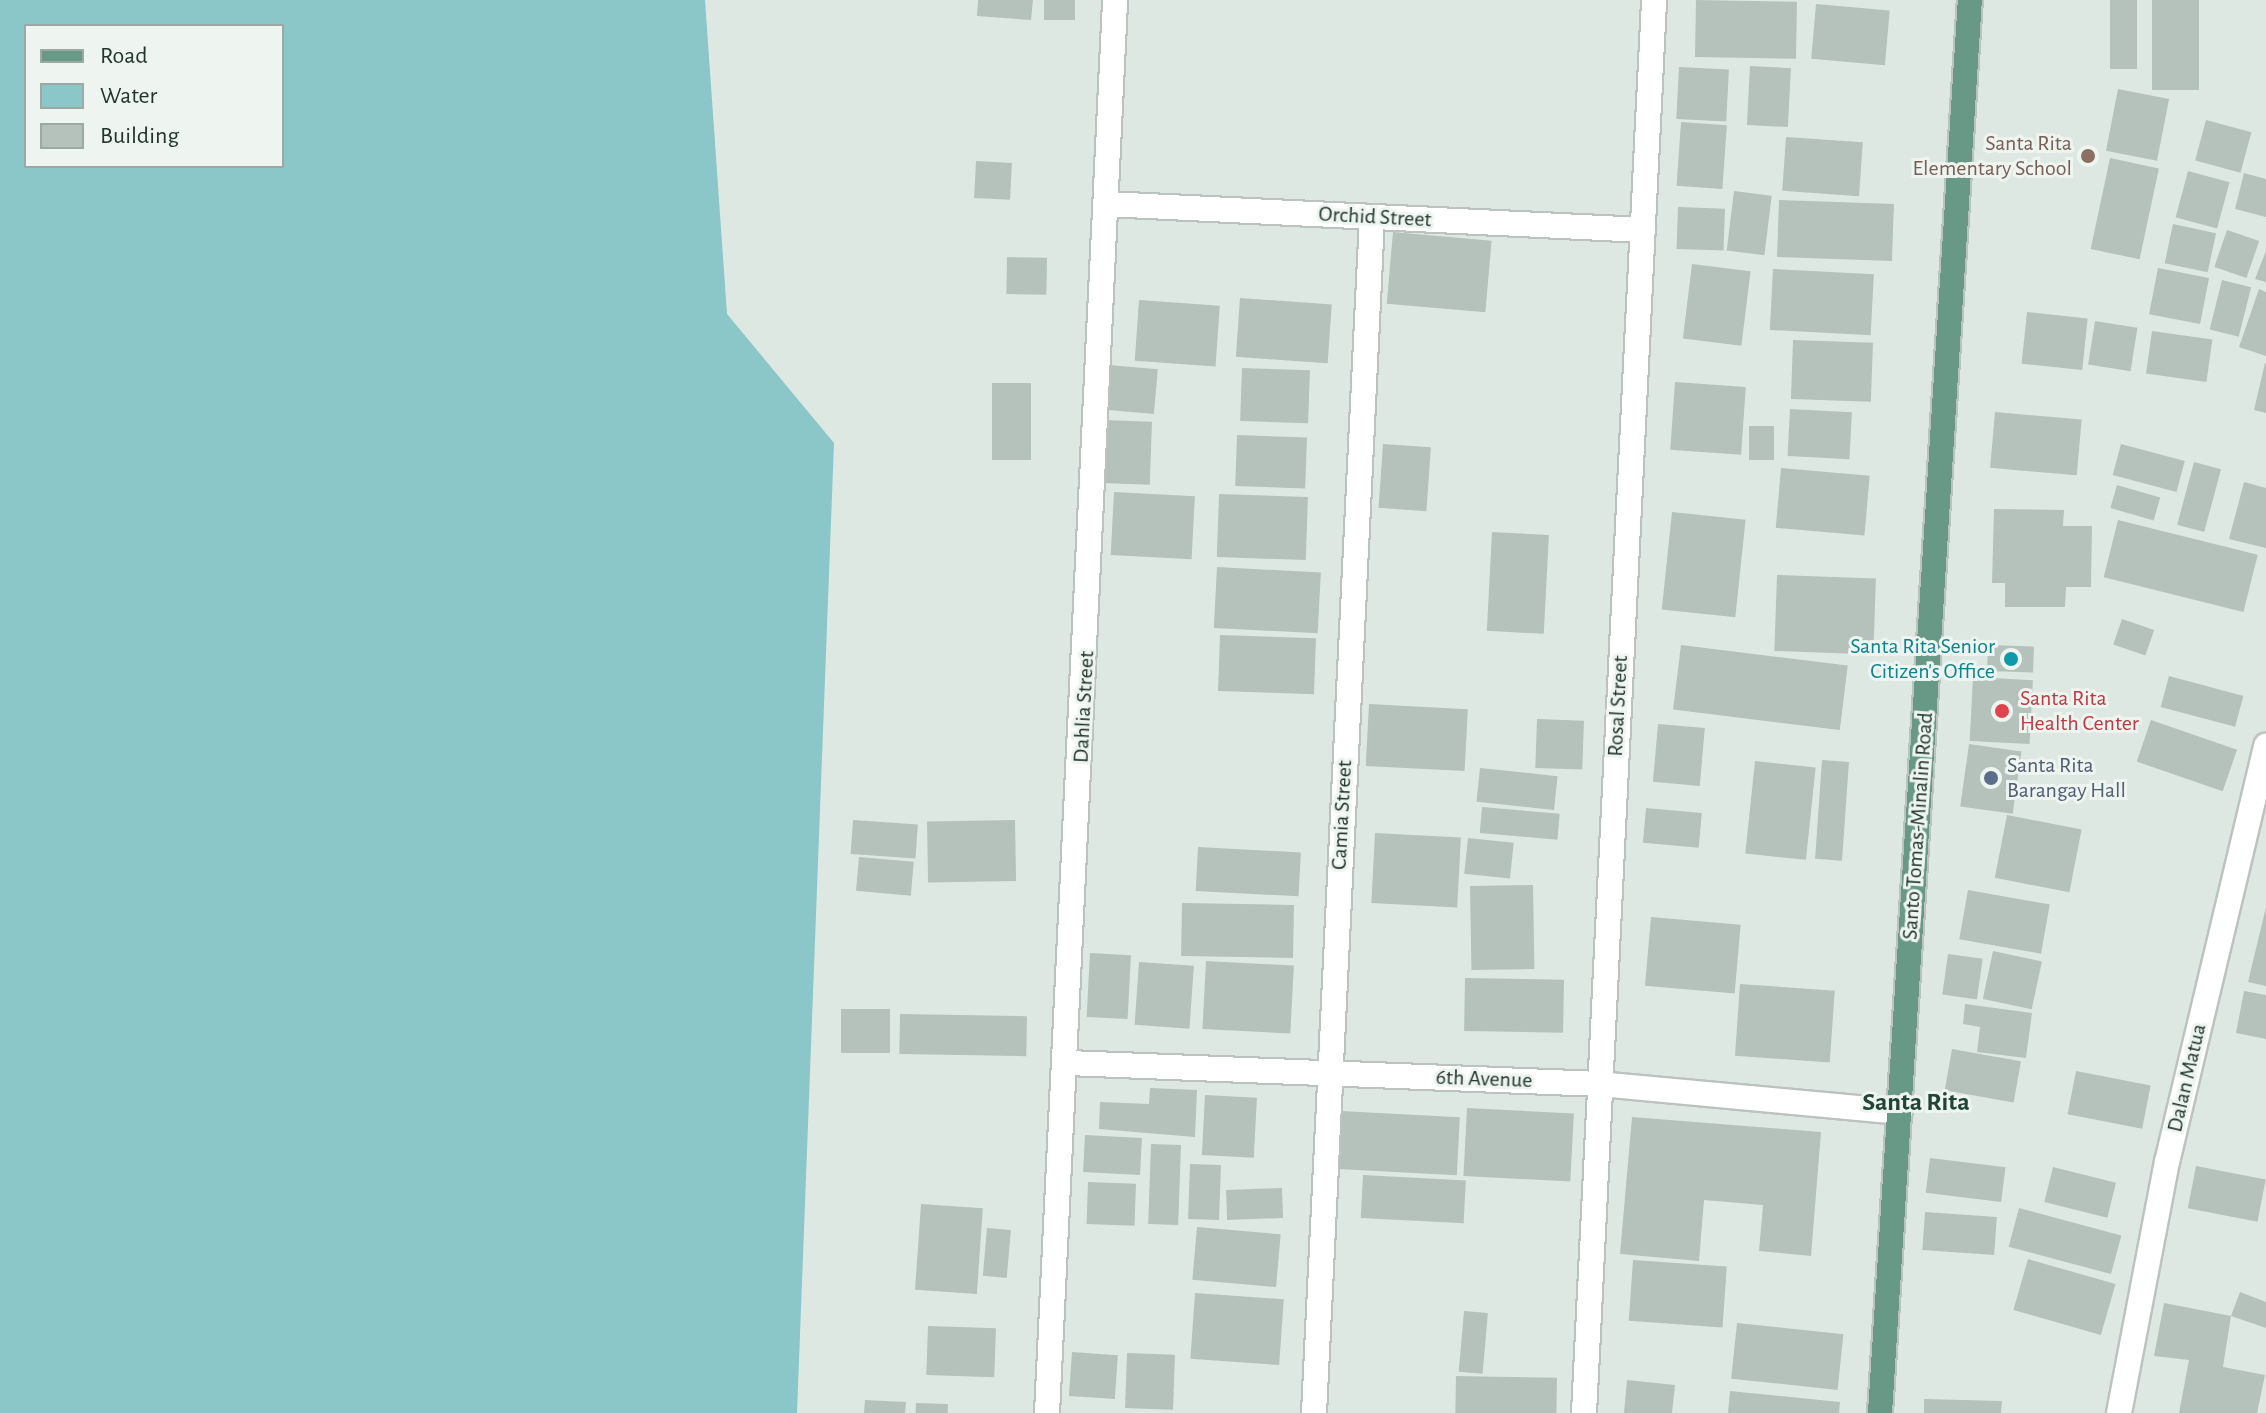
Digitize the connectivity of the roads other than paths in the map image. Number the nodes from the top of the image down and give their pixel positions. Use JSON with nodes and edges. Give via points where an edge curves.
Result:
{"nodes":[{"id":1,"x":1115,"y":0,"type":"edge"},
{"id":2,"x":1654,"y":0,"type":"edge"},
{"id":3,"x":1970,"y":0,"type":"edge"},
{"id":4,"x":1106,"y":204,"type":"junction"},
{"id":5,"x":1372,"y":217,"type":"junction"},
{"id":6,"x":1643,"y":230,"type":"junction"},
{"id":7,"x":2266,"y":746,"type":"edge"},
{"id":8,"x":1068,"y":1063,"type":"junction"},
{"id":9,"x":1330,"y":1073,"type":"junction"},
{"id":10,"x":1599,"y":1084,"type":"junction"},
{"id":11,"x":1900,"y":1112,"type":"junction"},
{"id":12,"x":1047,"y":1413,"type":"edge"},
{"id":13,"x":1314,"y":1413,"type":"edge"},
{"id":14,"x":1584,"y":1413,"type":"edge"},
{"id":15,"x":1880,"y":1413,"type":"edge"},
{"id":16,"x":2119,"y":1413,"type":"edge"}],
"edges":[{"from":1,"to":4,"type":"street","name":"Dahlia Street"},
{"from":2,"to":6,"type":"street","name":"Rosal Street"},
{"from":3,"to":11,"type":"main road","name":"Santo Tomas-Minalin Road"},
{"from":4,"to":5,"type":"street","name":"Orchid Street"},
{"from":4,"to":8,"type":"street","name":"Dahlia Street"},
{"from":5,"to":6,"type":"street","name":"Orchid Street"},
{"from":5,"to":9,"type":"street","name":"Camia Street"},
{"from":6,"to":10,"type":"street","name":"Rosal Street"},
{"from":7,"to":16,"type":"street","name":"Dalan Matua","via":[[2167,1162]]},
{"from":8,"to":9,"type":"street","name":"6th Avenue"},
{"from":8,"to":12,"type":"street","name":"Dahlia Street"},
{"from":9,"to":10,"type":"street","name":"6th Avenue"},
{"from":9,"to":13,"type":"street","name":"Camia Street"},
{"from":10,"to":11,"type":"street","name":"6th Avenue"},
{"from":10,"to":14,"type":"street","name":"Rosal Street"},
{"from":11,"to":15,"type":"main road","name":"Santo Tomas-Minalin Road"}]}
